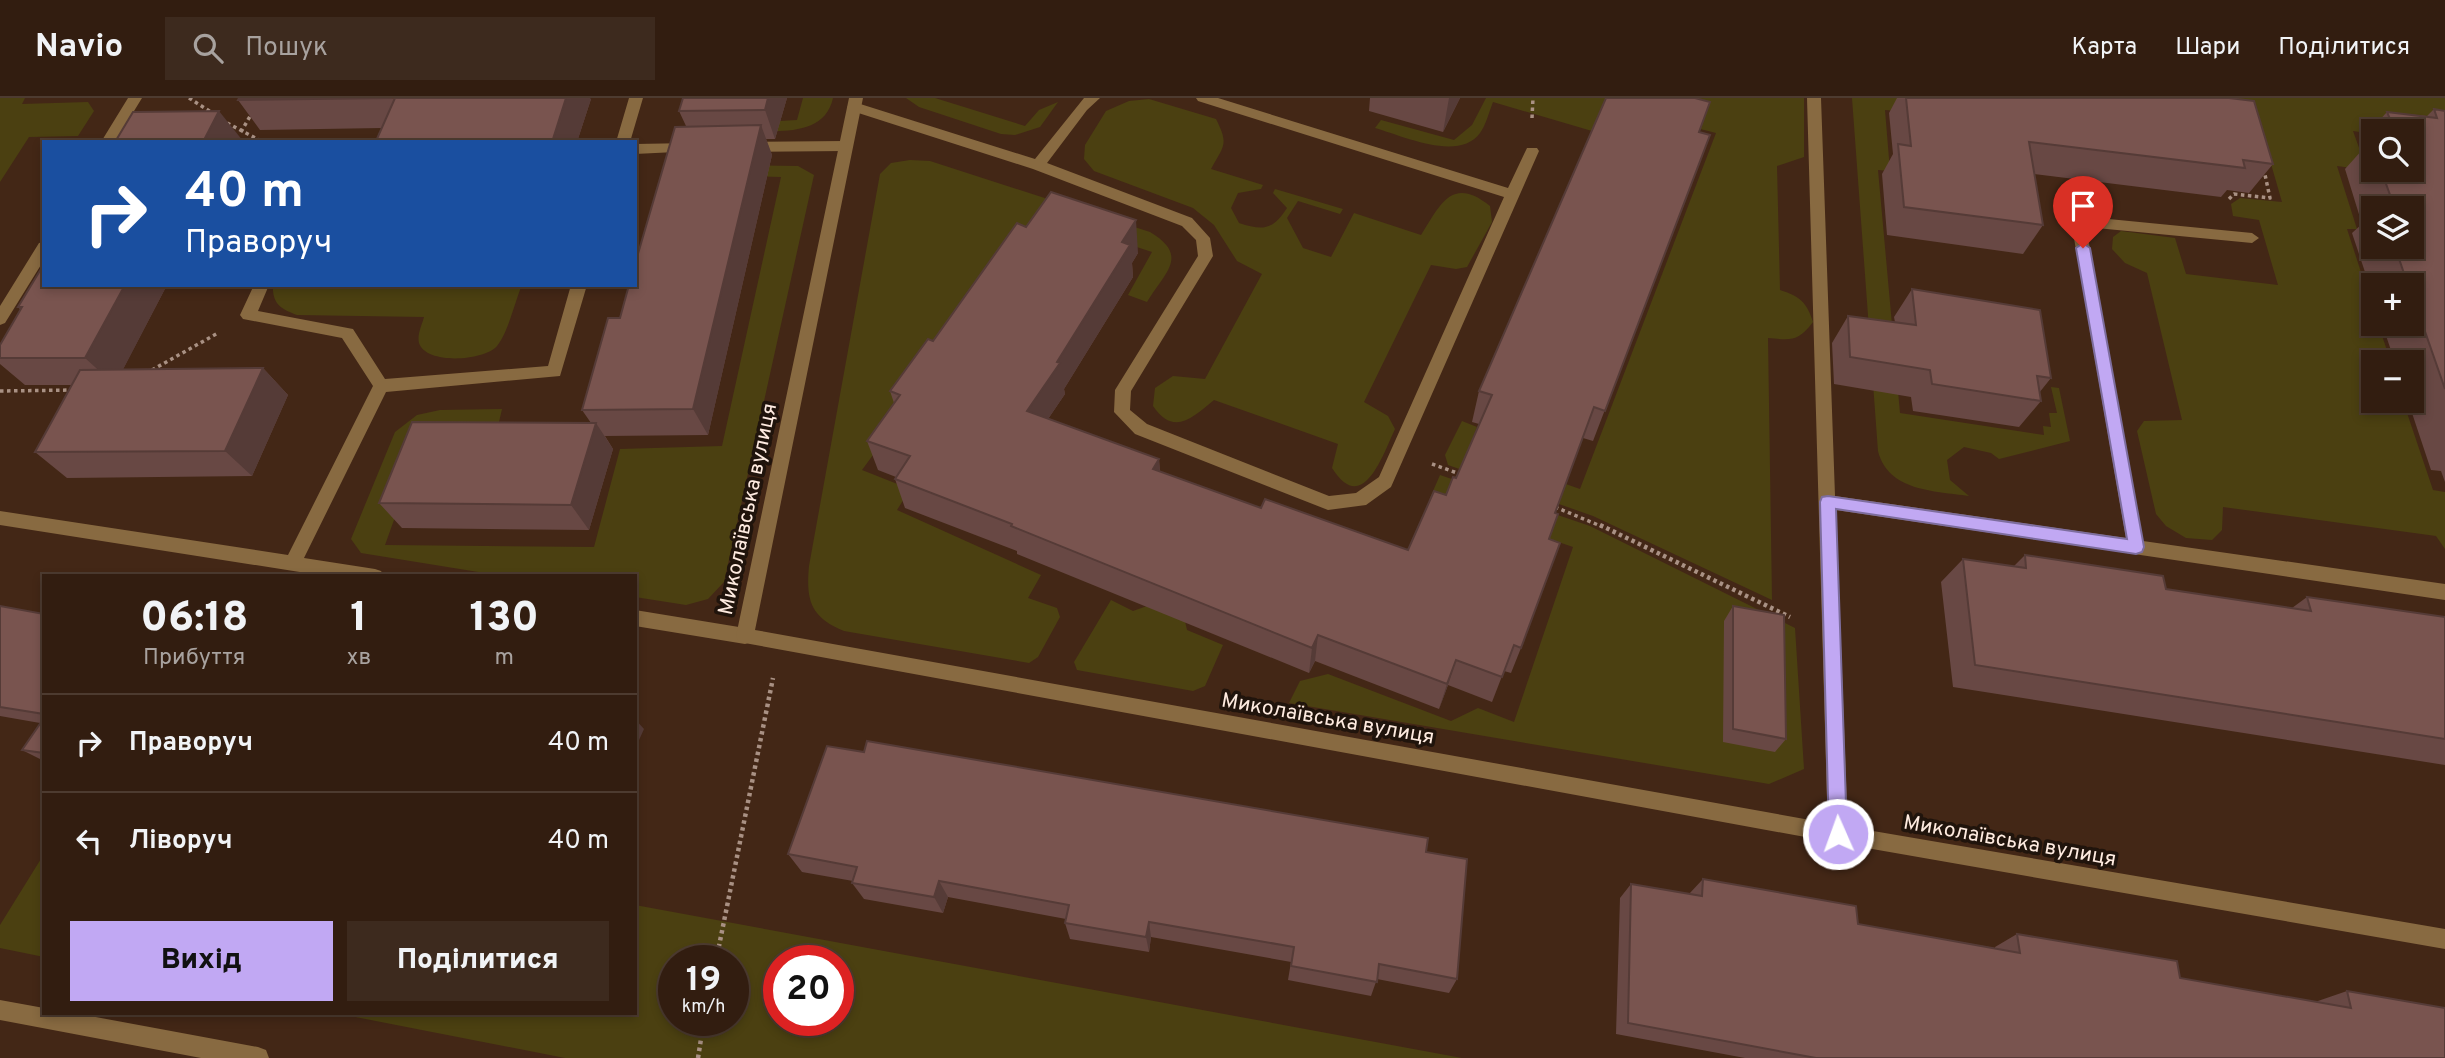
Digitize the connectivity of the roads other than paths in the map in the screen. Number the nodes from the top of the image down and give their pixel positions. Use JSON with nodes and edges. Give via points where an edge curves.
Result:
{"nodes":[{"id":1,"x":135,"y":98,"type":"edge"},
{"id":2,"x":636,"y":98,"type":"edge"},
{"id":3,"x":1093,"y":98,"type":"edge"},
{"id":4,"x":1203,"y":98,"type":"edge"},
{"id":5,"x":1814,"y":98,"type":"edge"},
{"id":6,"x":855,"y":103,"type":"edge"},
{"id":7,"x":109,"y":140,"type":"edge"},
{"id":8,"x":624,"y":140,"type":"edge"},
{"id":9,"x":845,"y":146,"type":"junction"},
{"id":10,"x":705,"y":148,"type":"edge"},
{"id":11,"x":733,"y":148,"type":"edge"},
{"id":12,"x":637,"y":149,"type":"edge"},
{"id":13,"x":1532,"y":151,"type":"dead end"},
{"id":14,"x":1038,"y":165,"type":"junction"},
{"id":15,"x":1511,"y":194,"type":"junction"},
{"id":16,"x":2252,"y":238,"type":"dead end"},
{"id":17,"x":42,"y":250,"type":"edge"},
{"id":18,"x":261,"y":287,"type":"edge"},
{"id":19,"x":578,"y":287,"type":"edge"},
{"id":20,"x":0,"y":319,"type":"edge"},
{"id":21,"x":381,"y":386,"type":"junction"},
{"id":22,"x":1828,"y":502,"type":"junction"},
{"id":23,"x":0,"y":518,"type":"edge"},
{"id":24,"x":2136,"y":547,"type":"junction"},
{"id":25,"x":293,"y":562,"type":"junction"},
{"id":26,"x":363,"y":574,"type":"edge"},
{"id":27,"x":2445,"y":592,"type":"edge"},
{"id":28,"x":637,"y":618,"type":"edge"},
{"id":29,"x":745,"y":636,"type":"junction"},
{"id":30,"x":1838,"y":834,"type":"junction"},
{"id":31,"x":2445,"y":939,"type":"edge"},
{"id":32,"x":0,"y":1010,"type":"edge"},
{"id":33,"x":258,"y":1058,"type":"edge"}],
"edges":[{"from":1,"to":7,"type":"street"},
{"from":2,"to":8,"type":"street"},
{"from":3,"to":14,"type":"street"},
{"from":4,"to":15,"type":"street"},
{"from":5,"to":22,"type":"street"},
{"from":6,"to":9,"type":"street","name":"Миколаївська вулиця"},
{"from":6,"to":14,"type":"street"},
{"from":9,"to":11,"type":"street"},
{"from":9,"to":29,"type":"street","name":"Миколаївська вулиця"},
{"from":10,"to":12,"type":"street"},
{"from":13,"to":15,"type":"street"},
{"from":14,"to":15,"type":"street","via":[[1187,222],[1203,239],[1206,256],[1123,390],[1122,412],[1141,429],[1328,503],[1360,500],[1385,482]]},
{"from":16,"to":24,"type":"street","via":[[2078,221]]},
{"from":17,"to":20,"type":"street"},
{"from":18,"to":21,"type":"street","via":[[248,315],[347,333]]},
{"from":19,"to":21,"type":"street","via":[[554,372]]},
{"from":21,"to":25,"type":"street"},
{"from":22,"to":24,"type":"street"},
{"from":22,"to":30,"type":"street"},
{"from":23,"to":25,"type":"street"},
{"from":24,"to":27,"type":"street"},
{"from":25,"to":26,"type":"street"},
{"from":28,"to":29,"type":"street"},
{"from":29,"to":30,"type":"street","name":"Миколаївська вулиця"},
{"from":30,"to":31,"type":"street","name":"Миколаївська вулиця"},
{"from":32,"to":33,"type":"street"}]}
